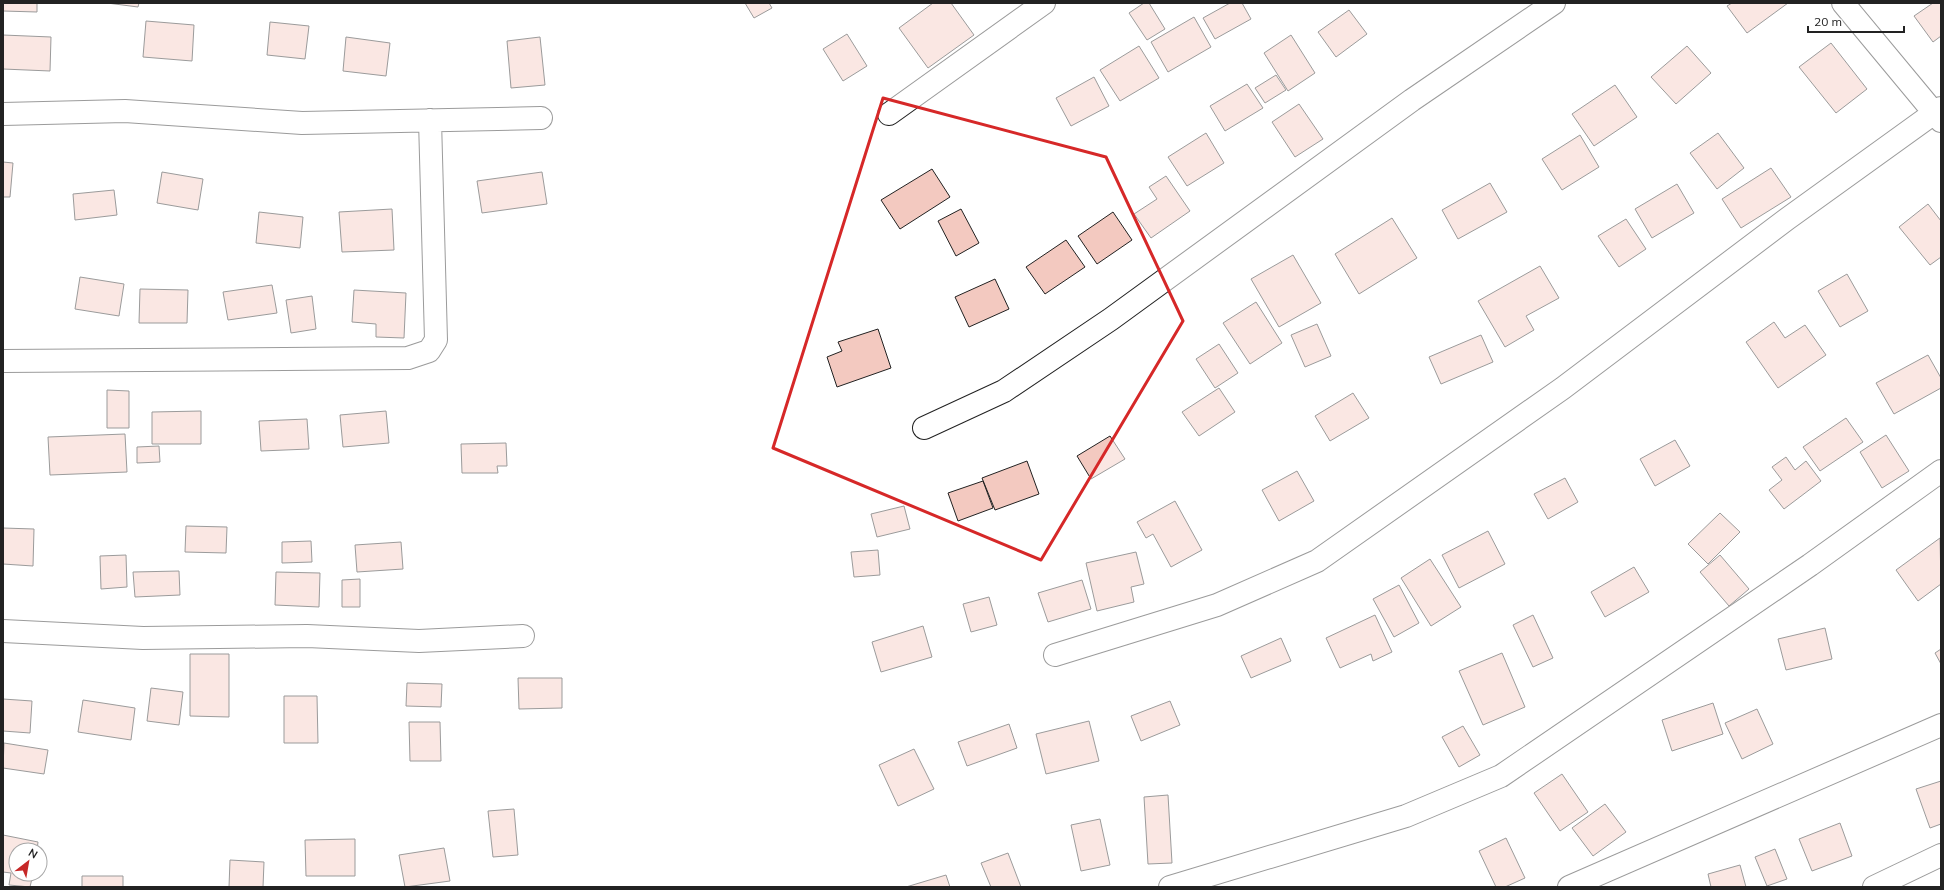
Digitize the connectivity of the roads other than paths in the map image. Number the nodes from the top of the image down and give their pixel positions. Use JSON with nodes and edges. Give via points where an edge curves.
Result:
{"nodes":[{"id":1,"x":1044,"y":3,"type":"edge"},
{"id":2,"x":1554,"y":3,"type":"edge"},
{"id":3,"x":1843,"y":3,"type":"edge"},
{"id":4,"x":3,"y":114,"type":"edge"},
{"id":5,"x":889,"y":114,"type":"dead end"},
{"id":6,"x":1939,"y":114,"type":"edge"},
{"id":7,"x":541,"y":118,"type":"dead end"},
{"id":8,"x":430,"y":120,"type":"junction"},
{"id":9,"x":3,"y":361,"type":"edge"},
{"id":10,"x":924,"y":428,"type":"dead end"},
{"id":11,"x":1941,"y":471,"type":"edge"},
{"id":12,"x":3,"y":631,"type":"edge"},
{"id":13,"x":524,"y":636,"type":"dead end"},
{"id":14,"x":1055,"y":656,"type":"dead end"},
{"id":15,"x":1941,"y":725,"type":"edge"},
{"id":16,"x":1941,"y":855,"type":"edge"},
{"id":17,"x":1170,"y":887,"type":"edge"},
{"id":18,"x":1569,"y":887,"type":"edge"},
{"id":19,"x":1874,"y":887,"type":"edge"}],
"edges":[{"from":1,"to":5,"type":"street"},
{"from":2,"to":10,"type":"street","via":[[1412,100],[1111,318],[1010,387]]},
{"from":3,"to":6,"type":"street"},
{"from":4,"to":8,"type":"street","via":[[125,111],[302,123]]},
{"from":6,"to":14,"type":"street","via":[[1787,219],[1563,388],[1317,561],[1216,605]]},
{"from":7,"to":8,"type":"street"},
{"from":8,"to":9,"type":"street","via":[[436,340],[429,351],[408,358]]},
{"from":11,"to":17,"type":"street","via":[[1810,565],[1501,776],[1406,816]]},
{"from":12,"to":13,"type":"street","via":[[143,638],[308,636],[419,641]]},
{"from":15,"to":18,"type":"street"},
{"from":16,"to":19,"type":"street"}]}
